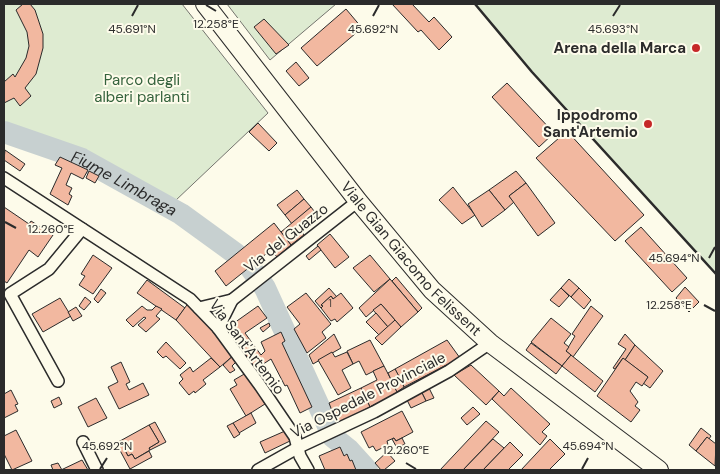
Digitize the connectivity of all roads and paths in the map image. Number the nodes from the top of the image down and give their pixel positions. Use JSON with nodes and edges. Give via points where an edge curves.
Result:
{"nodes":[{"id":1,"x":205,"y":4,"type":"edge"},
{"id":2,"x":4,"y":178,"type":"edge"},
{"id":3,"x":358,"y":201,"type":"junction"},
{"id":4,"x":82,"y":229,"type":"junction"},
{"id":5,"x":232,"y":300,"type":"junction"},
{"id":6,"x":199,"y":308,"type":"junction"},
{"id":7,"x":218,"y":328,"type":"junction"},
{"id":8,"x":490,"y":343,"type":"junction"},
{"id":9,"x":58,"y":381,"type":"dead end"},
{"id":10,"x":83,"y":442,"type":"dead end"},
{"id":11,"x":299,"y":447,"type":"junction"},
{"id":12,"x":98,"y":470,"type":"edge"},
{"id":13,"x":258,"y":470,"type":"edge"},
{"id":14,"x":308,"y":470,"type":"edge"},
{"id":15,"x":659,"y":470,"type":"edge"}],
"edges":[{"from":1,"to":3,"type":"main road","name":"Viale Gian Giacomo Felissent"},
{"from":2,"to":4,"type":"street","name":"Via Sant'Artemio"},
{"from":3,"to":5,"type":"street","name":"Via del Guazzo"},
{"from":3,"to":8,"type":"main road","name":"Viale Gian Giacomo Felissent","via":[[432,290]]},
{"from":4,"to":6,"type":"street","name":"Via Sant'Artemio","via":[[182,292]]},
{"from":4,"to":9,"type":"street","via":[[49,269],[10,294]]},
{"from":5,"to":6,"type":"street","name":"Via del Guazzo"},
{"from":5,"to":7,"type":"street","name":"Via del Guazzo"},
{"from":6,"to":7,"type":"street","name":"Via Sant'Artemio"},
{"from":7,"to":11,"type":"street","name":"Via Sant'Artemio"},
{"from":8,"to":11,"type":"street","name":"Via Ospedale Provinciale","via":[[450,371]]},
{"from":8,"to":15,"type":"main road","name":"Viale Gian Giacomo Felissent"},
{"from":10,"to":12,"type":"street"},
{"from":11,"to":13,"type":"street","name":"Via Ospedale Provinciale"},
{"from":11,"to":14,"type":"street","name":"Via Sant'Artemio"}]}
